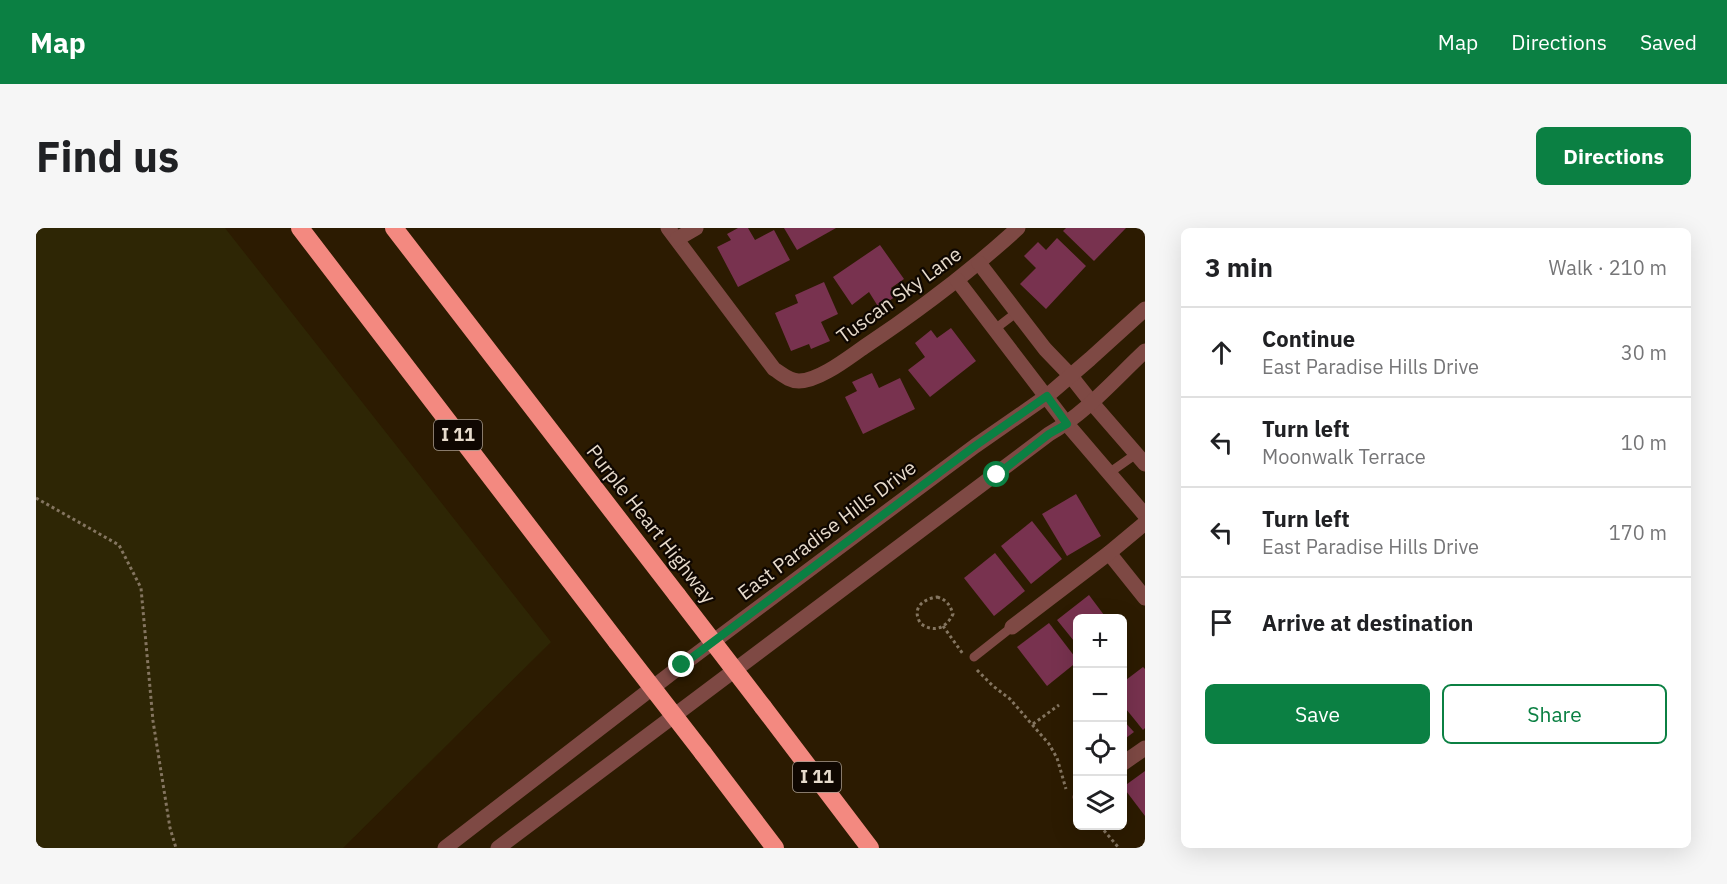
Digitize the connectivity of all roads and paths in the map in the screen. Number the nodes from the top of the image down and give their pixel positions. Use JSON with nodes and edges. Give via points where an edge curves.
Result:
{"nodes":[{"id":1,"x":300,"y":228,"type":"edge"},
{"id":2,"x":394,"y":228,"type":"edge"},
{"id":3,"x":696,"y":228,"type":"edge"},
{"id":4,"x":1018,"y":228,"type":"edge"},
{"id":5,"x":673,"y":233,"type":"edge"},
{"id":6,"x":979,"y":263,"type":"junction"},
{"id":7,"x":957,"y":280,"type":"junction"},
{"id":8,"x":1145,"y":309,"type":"edge"},
{"id":9,"x":1017,"y":312,"type":"junction"},
{"id":10,"x":995,"y":329,"type":"junction"},
{"id":11,"x":1145,"y":351,"type":"edge"},
{"id":12,"x":1070,"y":375,"type":"junction"},
{"id":13,"x":1047,"y":396,"type":"junction"},
{"id":14,"x":1092,"y":403,"type":"junction"},
{"id":15,"x":1067,"y":424,"type":"junction"},
{"id":16,"x":1141,"y":459,"type":"edge"},
{"id":17,"x":1110,"y":473,"type":"junction"},
{"id":18,"x":36,"y":498,"type":"edge"},
{"id":19,"x":1145,"y":515,"type":"edge"},
{"id":20,"x":1145,"y":523,"type":"edge"},
{"id":21,"x":1109,"y":553,"type":"junction"},
{"id":22,"x":1145,"y":598,"type":"edge"},
{"id":23,"x":943,"y":626,"type":"junction"},
{"id":24,"x":1012,"y":627,"type":"joint"},
{"id":25,"x":971,"y":660,"type":"junction"},
{"id":26,"x":1059,"y":705,"type":"dead end"},
{"id":27,"x":1033,"y":724,"type":"junction"},
{"id":28,"x":1145,"y":748,"type":"edge"},
{"id":29,"x":1127,"y":761,"type":"edge"},
{"id":30,"x":1073,"y":795,"type":"edge"},
{"id":31,"x":1104,"y":830,"type":"edge"},
{"id":32,"x":176,"y":848,"type":"edge"},
{"id":33,"x":445,"y":848,"type":"edge"},
{"id":34,"x":498,"y":848,"type":"edge"},
{"id":35,"x":776,"y":848,"type":"edge"},
{"id":36,"x":870,"y":848,"type":"edge"},
{"id":37,"x":1119,"y":848,"type":"edge"}],
"edges":[{"from":1,"to":35,"type":"highway","number":"I 11","bridge":true},
{"from":2,"to":36,"type":"highway","name":"Purple Heart Highway","number":"I 11","bridge":true},
{"from":3,"to":5,"type":"street"},
{"from":4,"to":6,"type":"street","name":"Tuscan Sky Lane"},
{"from":5,"to":7,"type":"street","name":"Tuscan Sky Lane","via":[[774,369],[796,381],[819,375],[846,360]]},
{"from":6,"to":7,"type":"street","name":"Tuscan Sky Lane"},
{"from":6,"to":9,"type":"street"},
{"from":7,"to":10,"type":"street"},
{"from":8,"to":12,"type":"street","name":"East Paradise Hills Drive"},
{"from":9,"to":10,"type":"lane"},
{"from":9,"to":12,"type":"street"},
{"from":10,"to":13,"type":"street"},
{"from":11,"to":14,"type":"street"},
{"from":12,"to":13,"type":"street","name":"East Paradise Hills Drive"},
{"from":12,"to":14,"type":"street"},
{"from":13,"to":15,"type":"street"},
{"from":13,"to":33,"type":"street","name":"East Paradise Hills Drive","via":[[740,622]]},
{"from":14,"to":15,"type":"street"},
{"from":14,"to":16,"type":"street"},
{"from":15,"to":17,"type":"street"},
{"from":15,"to":34,"type":"street"},
{"from":16,"to":17,"type":"lane"},
{"from":17,"to":19,"type":"street"},
{"from":18,"to":32,"type":"path","via":[[119,544],[141,588],[153,721]]},
{"from":20,"to":21,"type":"street"},
{"from":21,"to":22,"type":"street"},
{"from":21,"to":24,"type":"street"},
{"from":23,"to":23,"type":"path","via":[[953,614],[950,605],[937,597],[921,602],[916,613],[921,624],[932,629]]},
{"from":23,"to":25,"type":"path"},
{"from":24,"to":25,"type":"lane"},
{"from":25,"to":27,"type":"path"},
{"from":26,"to":27,"type":"path"},
{"from":27,"to":30,"type":"path","via":[[1057,758],[1066,789]]},
{"from":28,"to":29,"type":"street"},
{"from":31,"to":37,"type":"path"}]}
